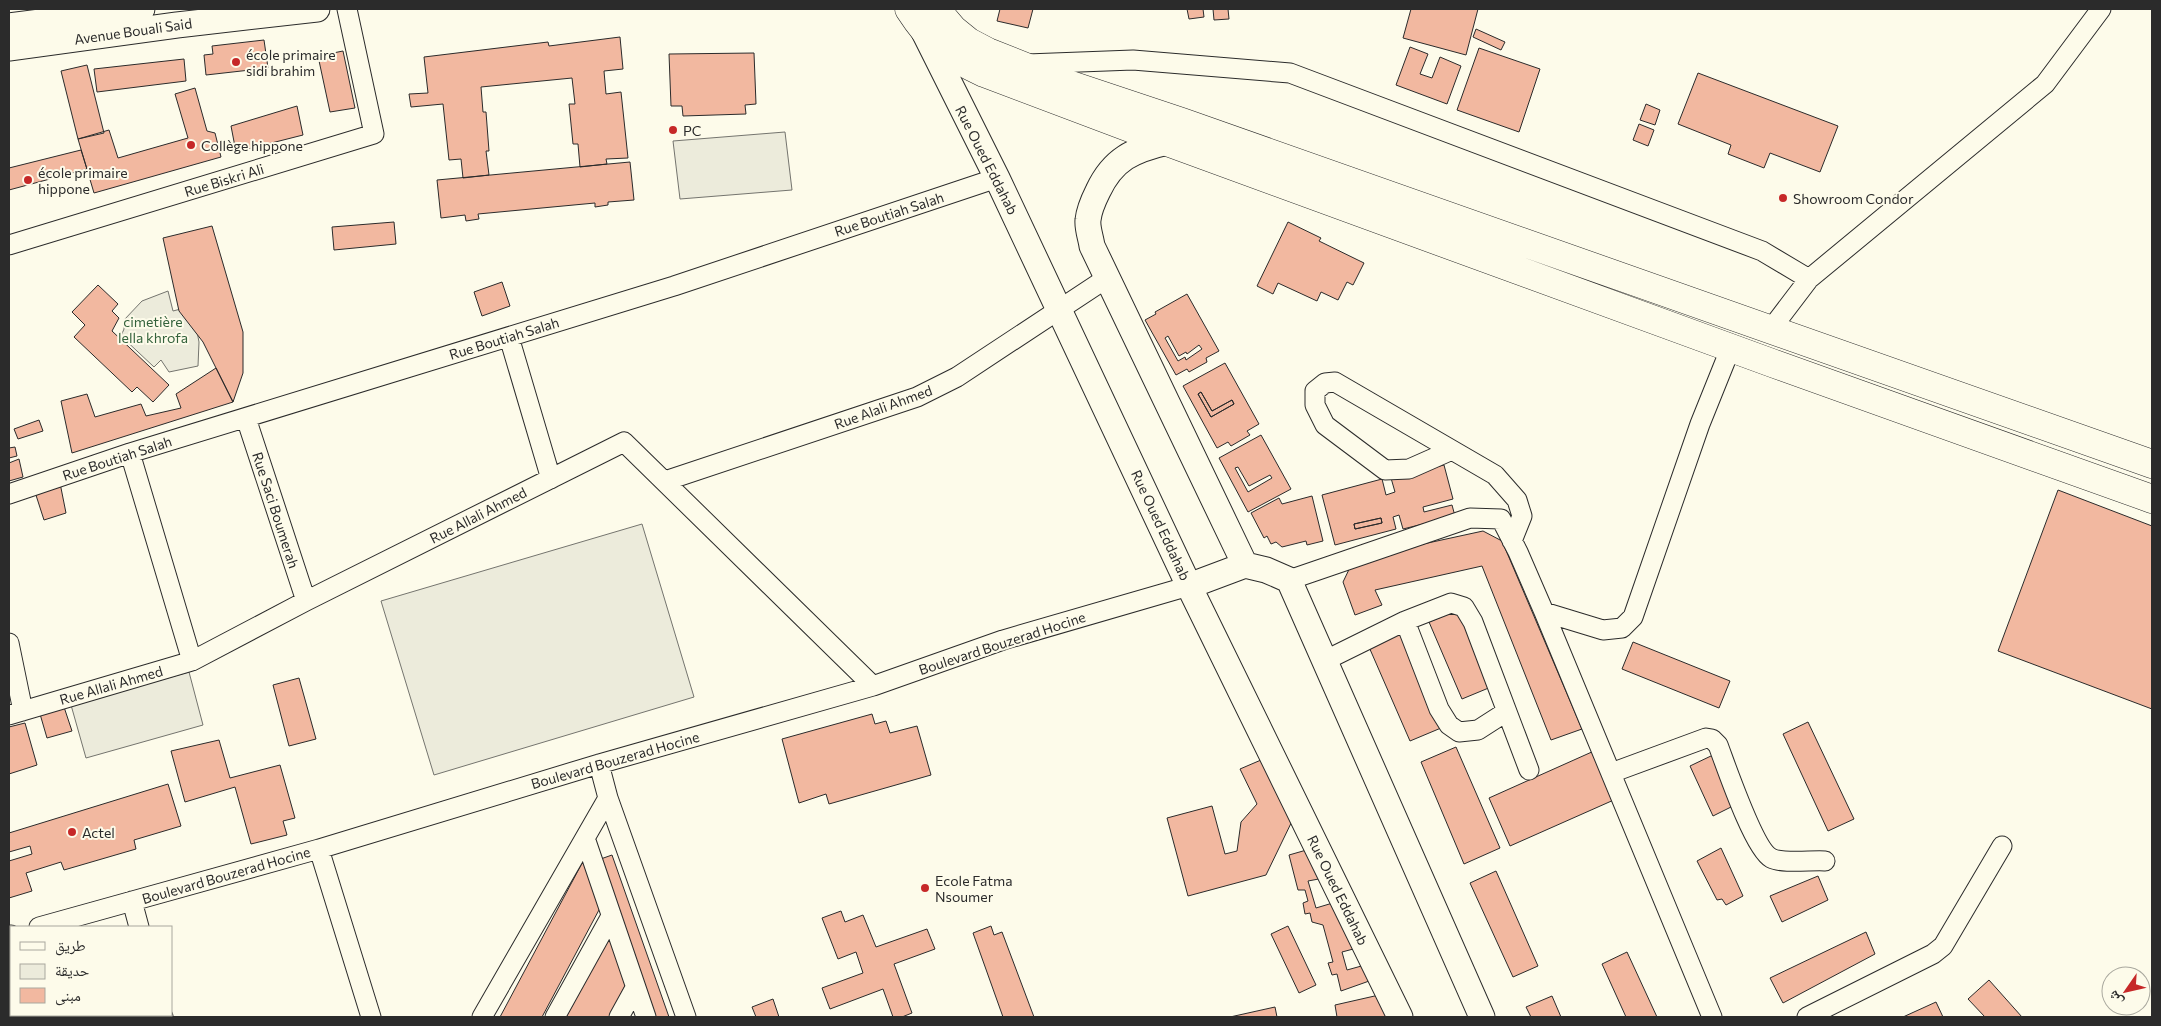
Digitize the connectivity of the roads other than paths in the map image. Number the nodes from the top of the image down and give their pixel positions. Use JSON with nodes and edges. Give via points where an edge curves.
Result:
{"nodes":[{"id":1,"x":142,"y":9,"type":"edge"},
{"id":2,"x":316,"y":9,"type":"edge"},
{"id":3,"x":347,"y":9,"type":"edge"},
{"id":4,"x":909,"y":9,"type":"edge"},
{"id":5,"x":2101,"y":9,"type":"edge"},
{"id":6,"x":930,"y":20,"type":"edge"},
{"id":7,"x":9,"y":26,"type":"edge"},
{"id":8,"x":9,"y":48,"type":"edge"},
{"id":9,"x":1019,"y":64,"type":"junction"},
{"id":10,"x":1167,"y":142,"type":"junction"},
{"id":11,"x":997,"y":178,"type":"junction"},
{"id":12,"x":9,"y":245,"type":"edge"},
{"id":13,"x":1107,"y":278,"type":"junction"},
{"id":14,"x":1809,"y":279,"type":"junction"},
{"id":15,"x":1059,"y":308,"type":"junction"},
{"id":16,"x":1771,"y":329,"type":"junction"},
{"id":17,"x":509,"y":337,"type":"junction"},
{"id":18,"x":1731,"y":347,"type":"junction"},
{"id":19,"x":246,"y":418,"type":"junction"},
{"id":20,"x":2101,"y":445,"type":"junction"},
{"id":21,"x":1452,"y":450,"type":"junction"},
{"id":22,"x":130,"y":453,"type":"junction"},
{"id":23,"x":2152,"y":458,"type":"edge"},
{"id":24,"x":2152,"y":464,"type":"edge"},
{"id":25,"x":551,"y":479,"type":"junction"},
{"id":26,"x":665,"y":481,"type":"junction"},
{"id":27,"x":9,"y":494,"type":"edge"},
{"id":28,"x":2152,"y":499,"type":"edge"},
{"id":29,"x":1512,"y":541,"type":"junction"},
{"id":30,"x":1245,"y":565,"type":"junction"},
{"id":31,"x":1289,"y":580,"type":"junction"},
{"id":32,"x":1189,"y":586,"type":"junction"},
{"id":33,"x":306,"y":601,"type":"junction"},
{"id":34,"x":1544,"y":612,"type":"junction"},
{"id":35,"x":1404,"y":621,"type":"junction"},
{"id":36,"x":9,"y":643,"type":"edge"},
{"id":37,"x":192,"y":661,"type":"junction"},
{"id":38,"x":1324,"y":661,"type":"junction"},
{"id":39,"x":873,"y":686,"type":"junction"},
{"id":40,"x":1506,"y":712,"type":"junction"},
{"id":41,"x":16,"y":713,"type":"edge"},
{"id":42,"x":598,"y":764,"type":"junction"},
{"id":43,"x":1529,"y":770,"type":"dead end"},
{"id":44,"x":1611,"y":774,"type":"junction"},
{"id":45,"x":608,"y":798,"type":"junction"},
{"id":46,"x":585,"y":838,"type":"junction"},
{"id":47,"x":2002,"y":846,"type":"dead end"},
{"id":48,"x":319,"y":849,"type":"junction"},
{"id":49,"x":1825,"y":861,"type":"dead end"},
{"id":50,"x":132,"y":901,"type":"junction"},
{"id":51,"x":611,"y":916,"type":"junction"},
{"id":52,"x":43,"y":926,"type":"edge"},
{"id":53,"x":139,"y":926,"type":"edge"},
{"id":54,"x":635,"y":988,"type":"junction"},
{"id":55,"x":371,"y":1017,"type":"edge"},
{"id":56,"x":482,"y":1017,"type":"edge"},
{"id":57,"x":555,"y":1017,"type":"edge"},
{"id":58,"x":619,"y":1017,"type":"edge"},
{"id":59,"x":646,"y":1017,"type":"edge"},
{"id":60,"x":686,"y":1017,"type":"edge"},
{"id":61,"x":1400,"y":1017,"type":"edge"},
{"id":62,"x":1482,"y":1017,"type":"edge"},
{"id":63,"x":1712,"y":1017,"type":"edge"},
{"id":64,"x":1807,"y":1017,"type":"edge"}],
"edges":[{"from":1,"to":7,"type":"main road"},
{"from":2,"to":8,"type":"main road","name":"Avenue Bouali Said"},
{"from":3,"to":12,"type":"street","name":"Rue Biskri Ali","via":[[374,134]]},
{"from":4,"to":6,"type":"highway"},
{"from":5,"to":14,"type":"street","via":[[2045,84]]},
{"from":6,"to":9,"type":"highway","via":[[953,29],[988,52]]},
{"from":6,"to":10,"type":"highway","via":[[944,51],[976,70]]},
{"from":6,"to":11,"type":"main road","name":"Rue Oued Eddahab"},
{"from":9,"to":14,"type":"street","via":[[1133,60],[1290,73],[1762,251]]},
{"from":9,"to":16,"type":"highway","via":[[1071,85]]},
{"from":10,"to":13,"type":"main road","via":[[1124,156],[1106,174],[1094,197],[1088,220],[1092,246]]},
{"from":10,"to":18,"type":"highway"},
{"from":11,"to":15,"type":"main road","name":"Rue Oued Eddahab"},
{"from":11,"to":17,"type":"street","name":"Rue Boutiah Salah","via":[[674,286]]},
{"from":13,"to":15,"type":"street","name":"Rue Alali Ahmed"},
{"from":13,"to":30,"type":"main road"},
{"from":14,"to":16,"type":"street"},
{"from":15,"to":26,"type":"street","name":"Rue Alali Ahmed","via":[[957,377],[917,398]]},
{"from":15,"to":32,"type":"main road","name":"Rue Oued Eddahab"},
{"from":16,"to":20,"type":"highway"},
{"from":17,"to":19,"type":"street","name":"Rue Boutiah Salah"},
{"from":17,"to":25,"type":"street"},
{"from":18,"to":28,"type":"highway"},
{"from":18,"to":34,"type":"street","via":[[1700,424],[1633,617],[1622,628],[1603,630]]},
{"from":19,"to":22,"type":"street","name":"Rue Boutiah Salah"},
{"from":19,"to":33,"type":"street","name":"Rue Saci Boumerah"},
{"from":20,"to":23,"type":"highway"},
{"from":20,"to":24,"type":"highway"},
{"from":21,"to":21,"type":"street","via":[[1336,382],[1325,383],[1315,391],[1315,405],[1325,426],[1385,470],[1409,469]]},
{"from":21,"to":29,"type":"street","via":[[1495,475],[1516,500],[1522,516]]},
{"from":22,"to":27,"type":"street","name":"Rue Boutiah Salah"},
{"from":22,"to":37,"type":"street"},
{"from":25,"to":26,"type":"street","name":"Rue Allali Ahmed","via":[[624,442]]},
{"from":25,"to":33,"type":"street","name":"Rue Allali Ahmed"},
{"from":26,"to":39,"type":"street","name":"Rue Allali Ahmed"},
{"from":29,"to":31,"type":"street","via":[[1501,519],[1470,518]]},
{"from":29,"to":34,"type":"street"},
{"from":30,"to":31,"type":"main road"},
{"from":30,"to":32,"type":"main road"},
{"from":31,"to":38,"type":"main road"},
{"from":32,"to":39,"type":"street","name":"Boulevard Bouzerad Hocine","via":[[1003,640]]},
{"from":32,"to":61,"type":"main road","name":"Rue Oued Eddahab"},
{"from":33,"to":37,"type":"street","name":"Rue Allali Ahmed"},
{"from":34,"to":44,"type":"street"},
{"from":35,"to":38,"type":"street"},
{"from":35,"to":40,"type":"street","via":[[1451,603],[1464,608],[1473,622]]},
{"from":35,"to":40,"type":"street","via":[[1439,709],[1449,725],[1460,732],[1478,730]]},
{"from":36,"to":41,"type":"street"},
{"from":37,"to":41,"type":"street","name":"Rue Allali Ahmed"},
{"from":38,"to":62,"type":"main road"},
{"from":39,"to":42,"type":"street","name":"Boulevard Bouzerad Hocine"},
{"from":40,"to":43,"type":"street"},
{"from":42,"to":45,"type":"street"},
{"from":42,"to":48,"type":"street","name":"Boulevard Bouzerad Hocine"},
{"from":44,"to":49,"type":"street","via":[[1706,738],[1712,739],[1718,745],[1755,838],[1765,854],[1778,860]]},
{"from":44,"to":63,"type":"street"},
{"from":45,"to":46,"type":"street"},
{"from":45,"to":60,"type":"street"},
{"from":46,"to":51,"type":"street"},
{"from":46,"to":56,"type":"street"},
{"from":47,"to":64,"type":"street","via":[[1943,946]]},
{"from":48,"to":50,"type":"street","name":"Boulevard Bouzerad Hocine"},
{"from":48,"to":55,"type":"street"},
{"from":50,"to":52,"type":"street","name":"Boulevard Bouzerad Hocine"},
{"from":50,"to":53,"type":"street"},
{"from":51,"to":54,"type":"street"},
{"from":51,"to":57,"type":"street"},
{"from":54,"to":58,"type":"street"},
{"from":54,"to":59,"type":"street"}]}
